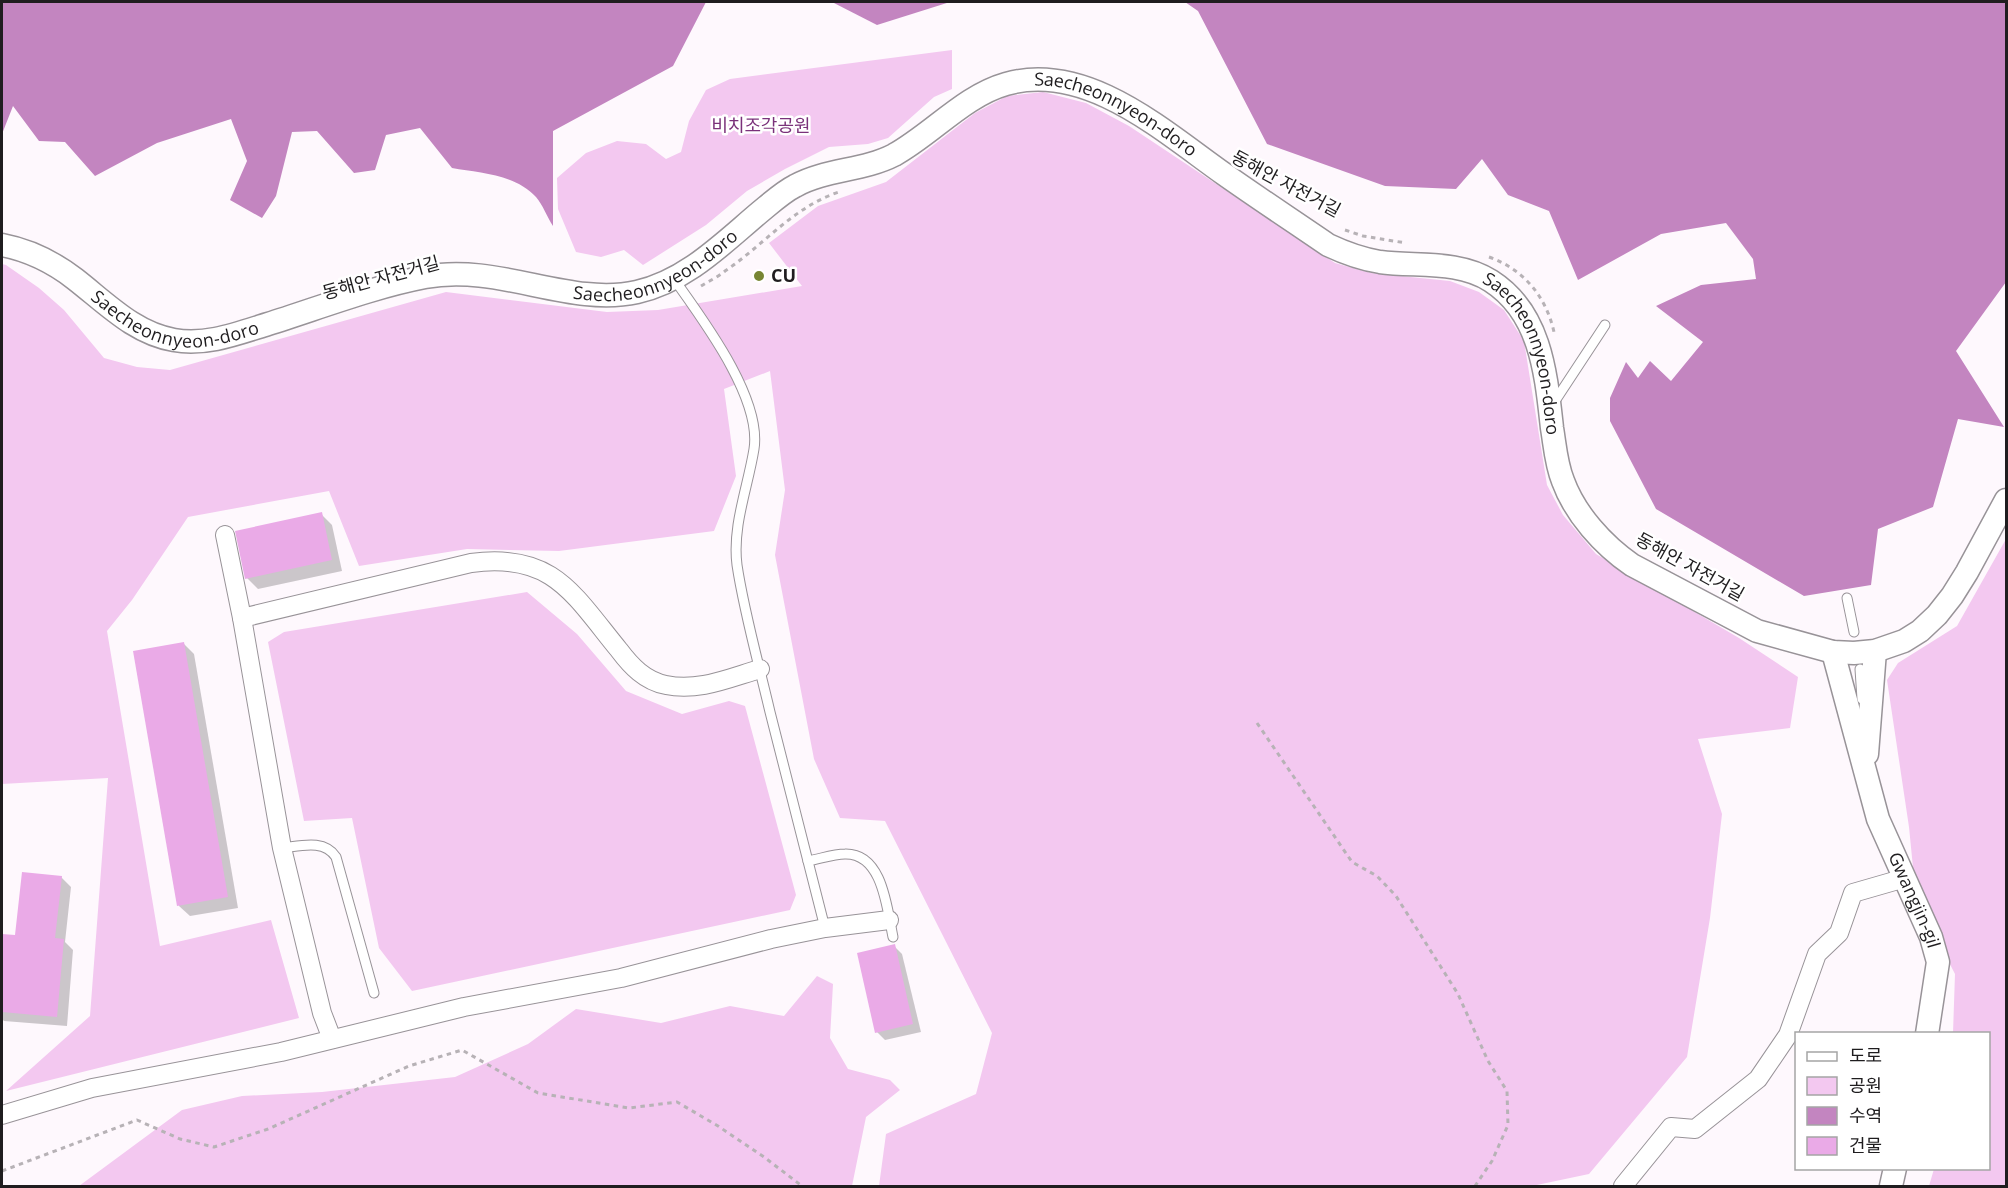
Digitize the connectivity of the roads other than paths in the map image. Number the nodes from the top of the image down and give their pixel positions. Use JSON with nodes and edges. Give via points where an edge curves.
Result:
{"nodes":[{"id":1,"x":2,"y":245,"type":"edge"},
{"id":2,"x":679,"y":287,"type":"junction"},
{"id":3,"x":1605,"y":325,"type":"dead end"},
{"id":4,"x":1550,"y":408,"type":"junction"},
{"id":5,"x":2007,"y":500,"type":"edge"},
{"id":6,"x":225,"y":535,"type":"dead end"},
{"id":7,"x":1847,"y":598,"type":"dead end"},
{"id":8,"x":242,"y":618,"type":"junction"},
{"id":9,"x":1854,"y":632,"type":"dead end"},
{"id":10,"x":1875,"y":651,"type":"junction"},
{"id":11,"x":1833,"y":652,"type":"junction"},
{"id":12,"x":760,"y":669,"type":"junction"},
{"id":13,"x":1860,"y":669,"type":"dead end"},
{"id":14,"x":1866,"y":771,"type":"junction"},
{"id":15,"x":282,"y":848,"type":"junction"},
{"id":16,"x":808,"y":861,"type":"junction"},
{"id":17,"x":1905,"y":878,"type":"junction"},
{"id":18,"x":825,"y":928,"type":"junction"},
{"id":19,"x":891,"y":928,"type":"joint"},
{"id":20,"x":374,"y":993,"type":"dead end"},
{"id":21,"x":1927,"y":1032,"type":"edge"},
{"id":22,"x":332,"y":1039,"type":"junction"},
{"id":23,"x":2,"y":1115,"type":"edge"},
{"id":24,"x":1894,"y":1170,"type":"edge"},
{"id":25,"x":1623,"y":1186,"type":"edge"},
{"id":26,"x":1891,"y":1186,"type":"edge"}],
"edges":[{"from":1,"to":2,"type":"street","name":"Saecheonnyeon-doro","via":[[54,264],[122,317],[158,336],[177,341],[213,339],[399,284],[449,274],[494,276],[584,294]]},
{"from":2,"to":4,"type":"street","name":"Saecheonnyeon-doro","via":[[693,267],[795,186],[892,156],[1002,85],[1026,79],[1068,82],[1089,88],[1137,113],[1346,254],[1382,262],[1454,267],[1473,272],[1505,291],[1519,305],[1538,341]]},
{"from":2,"to":12,"type":"lane","via":[[730,365],[754,421],[754,447],[736,545],[737,566]]},
{"from":3,"to":4,"type":"lane"},
{"from":4,"to":11,"type":"street","name":"Saecheonnyeon-doro","via":[[1563,483],[1573,502],[1615,553],[1757,631]]},
{"from":5,"to":10,"type":"street","name":"Saecheonnyeon-doro","via":[[1967,572],[1937,615],[1904,642]]},
{"from":6,"to":8,"type":"street"},
{"from":7,"to":9,"type":"lane"},
{"from":8,"to":12,"type":"street","via":[[471,563],[504,560],[522,562],[557,580],[630,665],[651,680],[693,687]]},
{"from":8,"to":15,"type":"street"},
{"from":10,"to":11,"type":"street","name":"Saecheonnyeon-doro"},
{"from":10,"to":14,"type":"street","name":"Gwangjin-gil"},
{"from":11,"to":14,"type":"street","name":"Gwangjin-gil"},
{"from":12,"to":16,"type":"lane"},
{"from":13,"to":14,"type":"lane"},
{"from":14,"to":17,"type":"street","name":"Gwangjin-gil","via":[[1878,819]]},
{"from":15,"to":20,"type":"lane","via":[[320,845],[336,857]]},
{"from":15,"to":22,"type":"street","via":[[322,1013]]},
{"from":16,"to":18,"type":"lane"},
{"from":16,"to":19,"type":"lane","via":[[844,854],[865,859],[878,876]]},
{"from":17,"to":21,"type":"street","name":"Gwangjin-gil","via":[[1938,962]]},
{"from":17,"to":25,"type":"street","via":[[1853,893],[1839,933],[1817,954],[1788,1035],[1758,1078],[1695,1129],[1671,1127]]},
{"from":18,"to":19,"type":"street"},
{"from":18,"to":22,"type":"street","via":[[621,978],[464,1007]]},
{"from":22,"to":23,"type":"street","via":[[92,1088]]},
{"from":24,"to":26,"type":"street"}]}
